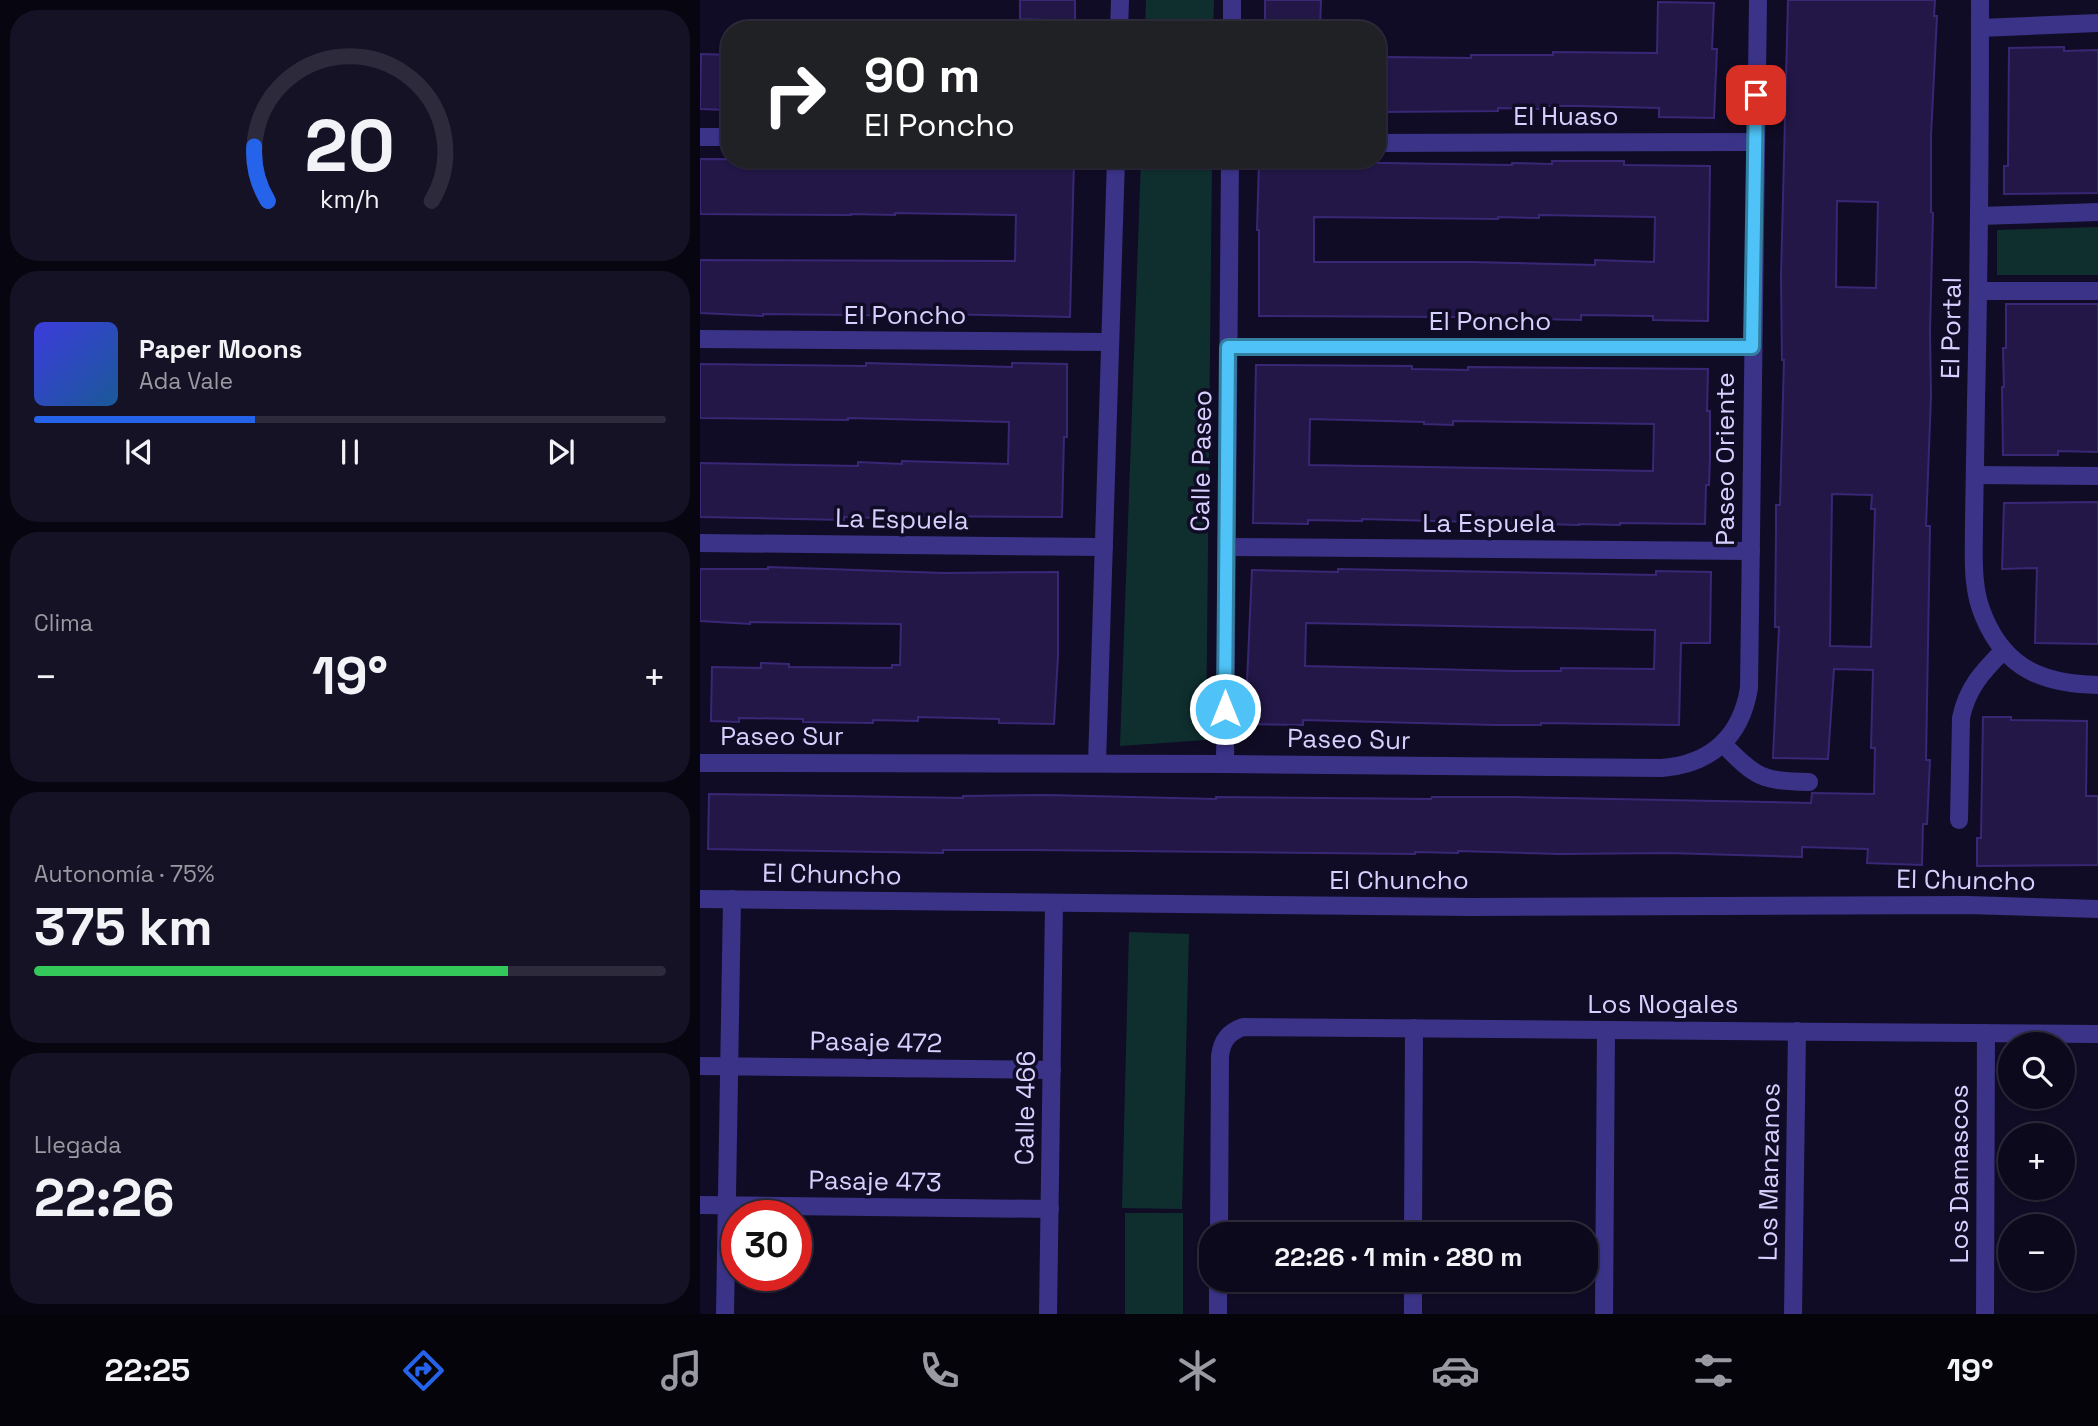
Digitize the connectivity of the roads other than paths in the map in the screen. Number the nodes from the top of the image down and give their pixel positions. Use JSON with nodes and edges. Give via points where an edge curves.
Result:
{"nodes":[{"id":1,"x":1120,"y":0,"type":"edge"},
{"id":2,"x":1232,"y":0,"type":"edge"},
{"id":3,"x":1758,"y":0,"type":"edge"},
{"id":4,"x":1980,"y":0,"type":"edge"},
{"id":5,"x":1119,"y":21,"type":"edge"},
{"id":6,"x":1232,"y":21,"type":"edge"},
{"id":7,"x":2098,"y":23,"type":"edge"},
{"id":8,"x":1980,"y":28,"type":"junction"},
{"id":9,"x":700,"y":137,"type":"edge"},
{"id":10,"x":721,"y":137,"type":"edge"},
{"id":11,"x":1755,"y":142,"type":"junction"},
{"id":12,"x":1386,"y":143,"type":"edge"},
{"id":13,"x":1116,"y":168,"type":"edge"},
{"id":14,"x":1230,"y":168,"type":"edge"},
{"id":15,"x":2098,"y":212,"type":"edge"},
{"id":16,"x":1979,"y":216,"type":"junction"},
{"id":17,"x":1979,"y":291,"type":"junction"},
{"id":18,"x":2098,"y":291,"type":"edge"},
{"id":19,"x":700,"y":339,"type":"edge"},
{"id":20,"x":1110,"y":342,"type":"junction"},
{"id":21,"x":1228,"y":347,"type":"junction"},
{"id":22,"x":1752,"y":347,"type":"junction"},
{"id":23,"x":1975,"y":475,"type":"junction"},
{"id":24,"x":2098,"y":476,"type":"edge"},
{"id":25,"x":700,"y":543,"type":"edge"},
{"id":26,"x":1104,"y":547,"type":"junction"},
{"id":27,"x":1227,"y":547,"type":"junction"},
{"id":28,"x":1751,"y":551,"type":"junction"},
{"id":29,"x":2004,"y":650,"type":"junction"},
{"id":30,"x":2098,"y":685,"type":"edge"},
{"id":31,"x":1723,"y":744,"type":"junction"},
{"id":32,"x":700,"y":762,"type":"edge"},
{"id":33,"x":1097,"y":763,"type":"junction"},
{"id":34,"x":1225,"y":764,"type":"junction"},
{"id":35,"x":1809,"y":782,"type":"dead end"},
{"id":36,"x":1959,"y":820,"type":"dead end"},
{"id":37,"x":700,"y":900,"type":"edge"},
{"id":38,"x":732,"y":900,"type":"junction"},
{"id":39,"x":1054,"y":904,"type":"junction"},
{"id":40,"x":2098,"y":909,"type":"edge"},
{"id":41,"x":1414,"y":1028,"type":"junction"},
{"id":42,"x":1606,"y":1030,"type":"junction"},
{"id":43,"x":1797,"y":1031,"type":"junction"},
{"id":44,"x":1986,"y":1034,"type":"junction"},
{"id":45,"x":2098,"y":1034,"type":"edge"},
{"id":46,"x":700,"y":1066,"type":"edge"},
{"id":47,"x":730,"y":1066,"type":"junction"},
{"id":48,"x":1052,"y":1070,"type":"junction"},
{"id":49,"x":727,"y":1200,"type":"edge"},
{"id":50,"x":700,"y":1205,"type":"edge"},
{"id":51,"x":721,"y":1206,"type":"edge"},
{"id":52,"x":812,"y":1207,"type":"edge"},
{"id":53,"x":1050,"y":1209,"type":"junction"},
{"id":54,"x":1219,"y":1222,"type":"edge"},
{"id":55,"x":1413,"y":1222,"type":"edge"},
{"id":56,"x":725,"y":1291,"type":"edge"},
{"id":57,"x":1218,"y":1292,"type":"edge"},
{"id":58,"x":1413,"y":1292,"type":"edge"},
{"id":59,"x":725,"y":1314,"type":"edge"},
{"id":60,"x":1048,"y":1314,"type":"edge"},
{"id":61,"x":1218,"y":1314,"type":"edge"},
{"id":62,"x":1413,"y":1314,"type":"edge"},
{"id":63,"x":1604,"y":1314,"type":"edge"},
{"id":64,"x":1793,"y":1314,"type":"edge"},
{"id":65,"x":1985,"y":1314,"type":"edge"}],
"edges":[{"from":1,"to":5,"type":"street"},
{"from":2,"to":6,"type":"street"},
{"from":3,"to":11,"type":"street","name":"Paseo Oriente"},
{"from":4,"to":8,"type":"street","name":"El Portal"},
{"from":7,"to":8,"type":"street"},
{"from":8,"to":16,"type":"street","name":"El Portal"},
{"from":9,"to":10,"type":"street"},
{"from":11,"to":12,"type":"street","name":"El Huaso"},
{"from":11,"to":22,"type":"street","name":"Paseo Oriente"},
{"from":13,"to":20,"type":"street"},
{"from":14,"to":21,"type":"street","name":"Calle Paseo"},
{"from":15,"to":16,"type":"street"},
{"from":16,"to":17,"type":"street","name":"El Portal"},
{"from":17,"to":18,"type":"street"},
{"from":17,"to":23,"type":"street","name":"El Portal"},
{"from":19,"to":20,"type":"street","name":"El Poncho"},
{"from":20,"to":26,"type":"street"},
{"from":21,"to":22,"type":"street","name":"El Poncho"},
{"from":21,"to":27,"type":"street","name":"Calle Paseo"},
{"from":22,"to":28,"type":"street","name":"Paseo Oriente"},
{"from":23,"to":24,"type":"street"},
{"from":23,"to":29,"type":"street","name":"El Portal","via":[[1977,595],[1983,616]]},
{"from":25,"to":26,"type":"street","name":"La Espuela"},
{"from":26,"to":33,"type":"street"},
{"from":27,"to":28,"type":"street","name":"La Espuela"},
{"from":27,"to":34,"type":"street","name":"Calle Paseo"},
{"from":28,"to":31,"type":"street","name":"Paseo Oriente","via":[[1749,688],[1741,718]]},
{"from":29,"to":30,"type":"street","name":"El Portal","via":[[2048,680]]},
{"from":29,"to":36,"type":"street","via":[[1976,680],[1964,703]]},
{"from":31,"to":34,"type":"street","name":"Paseo Sur","via":[[1695,762],[1662,768]]},
{"from":31,"to":35,"type":"street","via":[[1747,769],[1763,778]]},
{"from":32,"to":33,"type":"street","name":"Paseo Sur"},
{"from":33,"to":34,"type":"street","name":"Paseo Sur"},
{"from":37,"to":38,"type":"street","name":"El Chuncho"},
{"from":38,"to":39,"type":"street","name":"El Chuncho"},
{"from":38,"to":47,"type":"street"},
{"from":39,"to":40,"type":"street","name":"El Chuncho"},
{"from":39,"to":48,"type":"street","name":"Calle 466"},
{"from":41,"to":42,"type":"street","name":"Los Nogales"},
{"from":41,"to":54,"type":"street","name":"Los Nogales","via":[[1243,1027],[1229,1035],[1220,1056]]},
{"from":41,"to":55,"type":"street"},
{"from":42,"to":43,"type":"street","name":"Los Nogales"},
{"from":42,"to":63,"type":"street"},
{"from":43,"to":44,"type":"street","name":"Los Nogales"},
{"from":43,"to":64,"type":"street","name":"Los Manzanos"},
{"from":44,"to":45,"type":"street","name":"Los Nogales"},
{"from":44,"to":65,"type":"street","name":"Los Damascos"},
{"from":46,"to":47,"type":"street","name":"Pasaje 472"},
{"from":47,"to":48,"type":"street","name":"Pasaje 472"},
{"from":47,"to":49,"type":"street"},
{"from":48,"to":53,"type":"street","name":"Calle 466"},
{"from":50,"to":51,"type":"street","name":"Pasaje 473"},
{"from":52,"to":53,"type":"street","name":"Pasaje 473"},
{"from":53,"to":60,"type":"street","name":"Calle 466"},
{"from":56,"to":59,"type":"street"},
{"from":57,"to":61,"type":"street"},
{"from":58,"to":62,"type":"street"}]}
